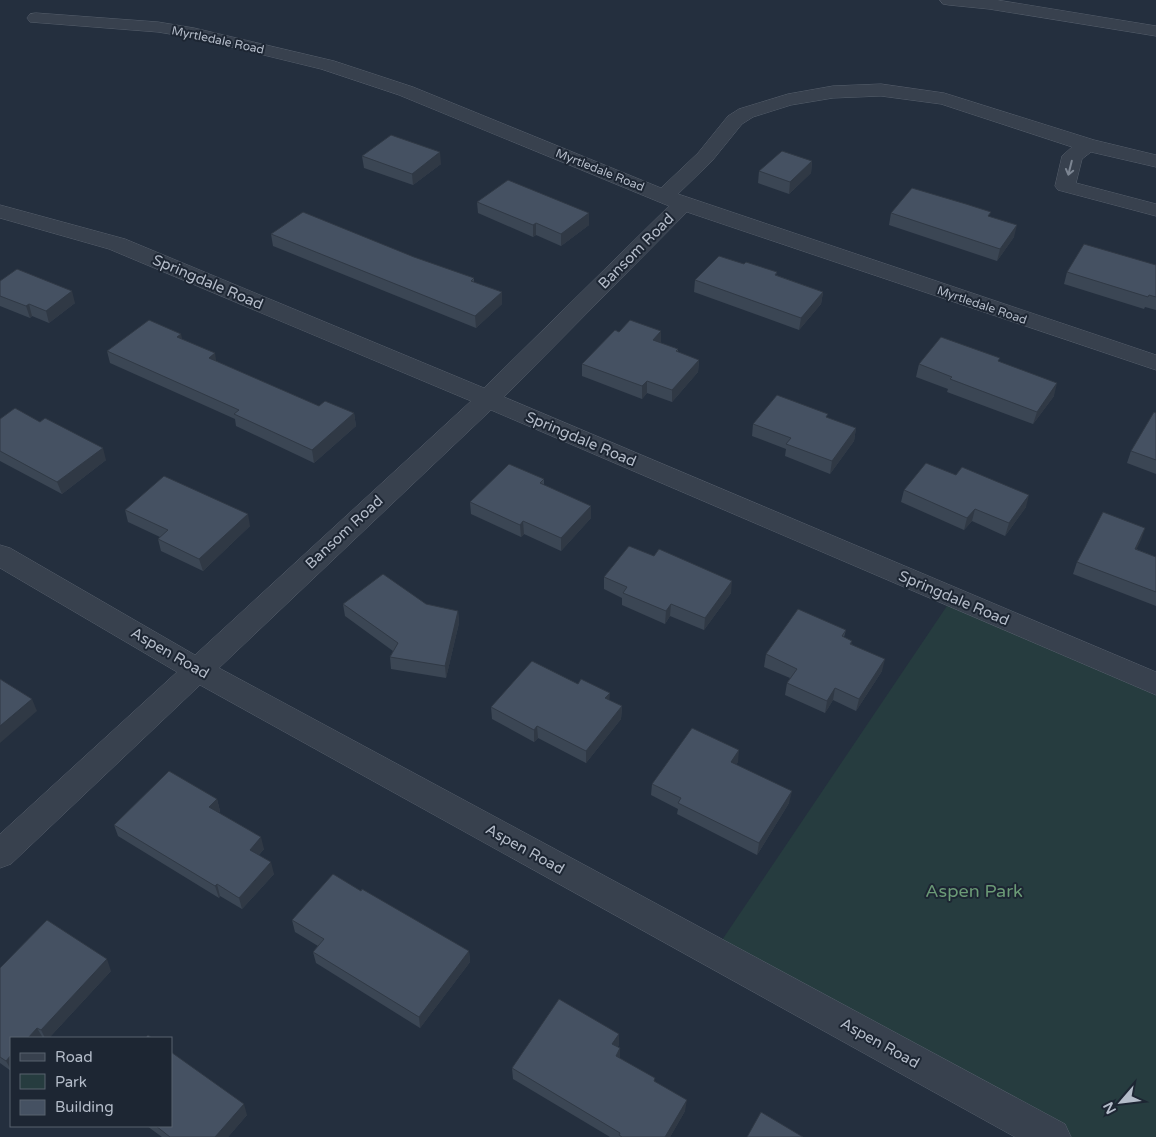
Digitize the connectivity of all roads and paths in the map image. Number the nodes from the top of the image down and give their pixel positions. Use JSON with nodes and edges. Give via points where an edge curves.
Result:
{"nodes":[{"id":1,"x":949,"y":0,"type":"edge"},
{"id":2,"x":36,"y":18,"type":"dead end"},
{"id":3,"x":1156,"y":31,"type":"edge"},
{"id":4,"x":1088,"y":145,"type":"junction"},
{"id":5,"x":1156,"y":160,"type":"edge"},
{"id":6,"x":674,"y":200,"type":"junction"},
{"id":7,"x":1156,"y":210,"type":"edge"},
{"id":8,"x":0,"y":211,"type":"edge"},
{"id":9,"x":1156,"y":363,"type":"edge"},
{"id":10,"x":488,"y":399,"type":"junction"},
{"id":11,"x":0,"y":555,"type":"edge"},
{"id":12,"x":196,"y":669,"type":"junction"},
{"id":13,"x":1156,"y":684,"type":"edge"},
{"id":14,"x":0,"y":854,"type":"edge"},
{"id":15,"x":1052,"y":1137,"type":"edge"}],
"edges":[{"from":1,"to":3,"type":"street"},
{"from":2,"to":6,"type":"street","name":"Myrtledale Road","via":[[194,33],[327,65],[406,91]]},
{"from":4,"to":5,"type":"street","name":"Bansom Road"},
{"from":4,"to":6,"type":"street","name":"Bansom Road","via":[[944,99],[881,90],[833,92],[788,100],[746,113],[735,120]]},
{"from":4,"to":7,"type":"street","one_way":true,"via":[[1072,156],[1065,186]]},
{"from":6,"to":9,"type":"street","name":"Myrtledale Road"},
{"from":6,"to":10,"type":"street","name":"Bansom Road"},
{"from":8,"to":10,"type":"street","name":"Springdale Road","via":[[117,244]]},
{"from":10,"to":12,"type":"street","name":"Bansom Road"},
{"from":10,"to":13,"type":"street","name":"Springdale Road"},
{"from":11,"to":12,"type":"street","name":"Aspen Road"},
{"from":12,"to":14,"type":"street","name":"Bansom Road"},
{"from":12,"to":15,"type":"street","name":"Aspen Road"}]}
